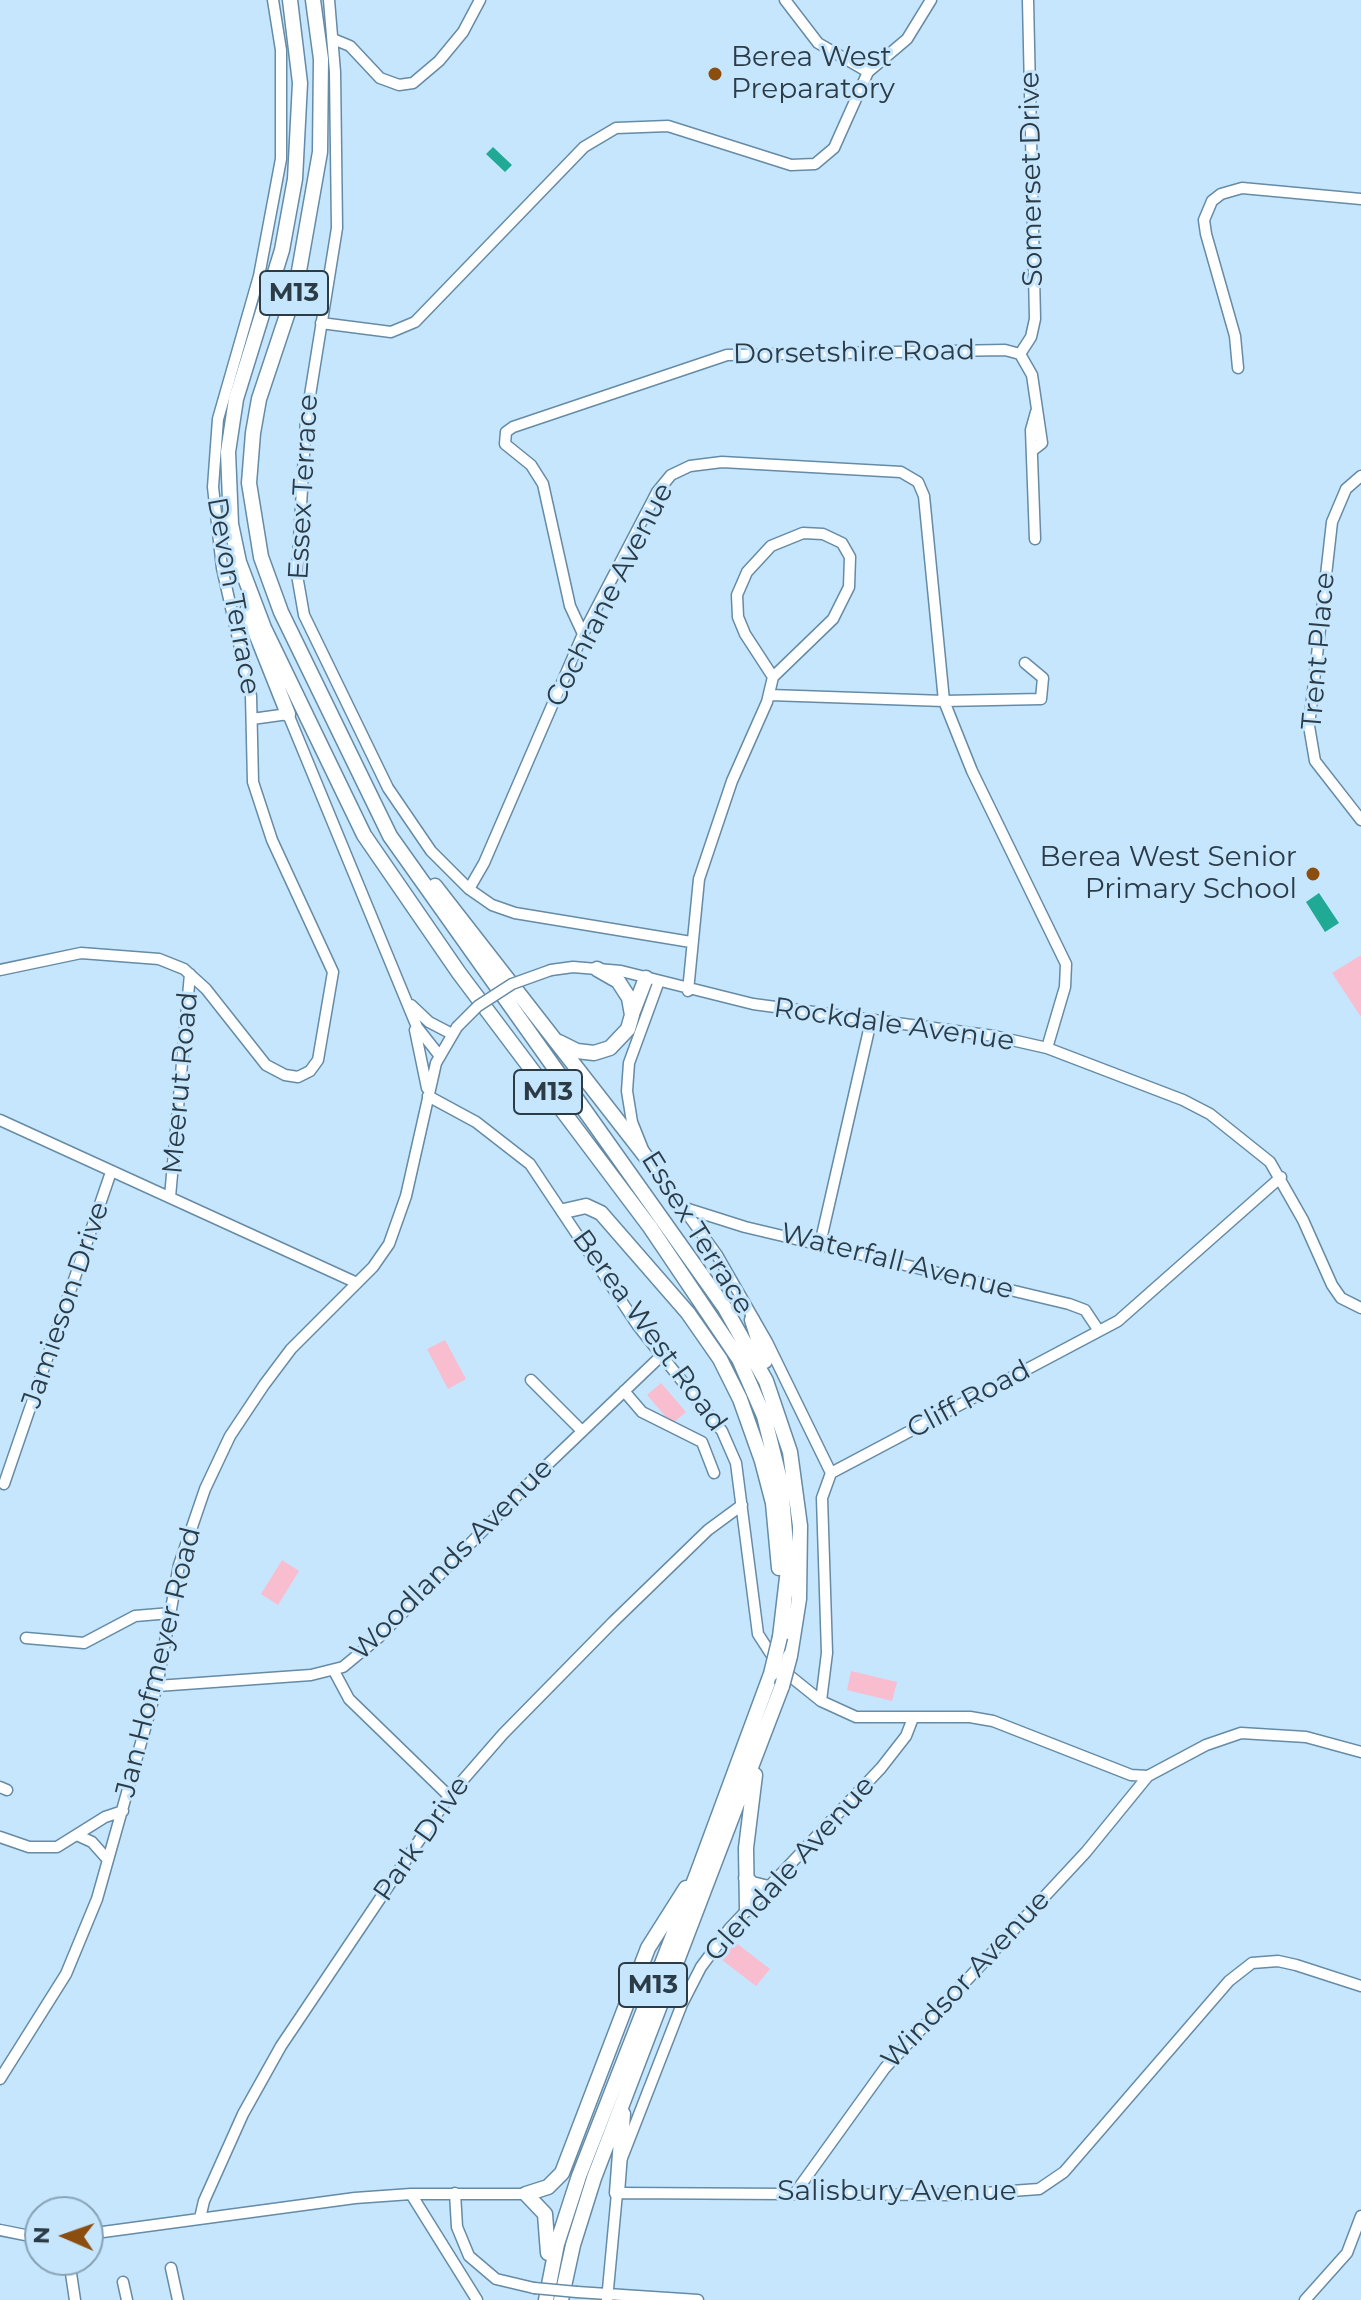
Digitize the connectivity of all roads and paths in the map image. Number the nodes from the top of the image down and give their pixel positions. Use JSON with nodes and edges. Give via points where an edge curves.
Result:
{"nodes":[{"id":1,"x":273,"y":0,"type":"edge"},
{"id":2,"x":290,"y":0,"type":"edge"},
{"id":3,"x":313,"y":0,"type":"edge"},
{"id":4,"x":329,"y":0,"type":"edge"},
{"id":5,"x":480,"y":0,"type":"edge"},
{"id":6,"x":785,"y":0,"type":"edge"},
{"id":7,"x":931,"y":0,"type":"edge"},
{"id":8,"x":1028,"y":0,"type":"edge"},
{"id":9,"x":333,"y":39,"type":"junction"},
{"id":10,"x":868,"y":72,"type":"junction"},
{"id":11,"x":1361,"y":199,"type":"edge"},
{"id":12,"x":321,"y":323,"type":"junction"},
{"id":13,"x":1020,"y":354,"type":"junction"},
{"id":14,"x":1238,"y":368,"type":"dead end"},
{"id":15,"x":1361,"y":476,"type":"edge"},
{"id":16,"x":227,"y":482,"type":"junction"},
{"id":17,"x":1035,"y":539,"type":"dead end"},
{"id":18,"x":583,"y":634,"type":"junction"},
{"id":19,"x":1025,"y":663,"type":"dead end"},
{"id":20,"x":773,"y":677,"type":"junction"},
{"id":21,"x":770,"y":695,"type":"junction"},
{"id":22,"x":944,"y":701,"type":"junction"},
{"id":23,"x":288,"y":714,"type":"junction"},
{"id":24,"x":252,"y":719,"type":"junction"},
{"id":25,"x":374,"y":805,"type":"junction"},
{"id":26,"x":1361,"y":820,"type":"edge"},
{"id":27,"x":469,"y":889,"type":"junction"},
{"id":28,"x":691,"y":942,"type":"junction"},
{"id":29,"x":597,"y":969,"type":"junction"},
{"id":30,"x":0,"y":970,"type":"edge"},
{"id":31,"x":190,"y":974,"type":"junction"},
{"id":32,"x":652,"y":980,"type":"junction"},
{"id":33,"x":688,"y":991,"type":"junction"},
{"id":34,"x":406,"y":1001,"type":"junction"},
{"id":35,"x":632,"y":1015,"type":"junction"},
{"id":36,"x":871,"y":1021,"type":"junction"},
{"id":37,"x":454,"y":1030,"type":"junction"},
{"id":38,"x":555,"y":1040,"type":"junction"},
{"id":39,"x":1047,"y":1048,"type":"junction"},
{"id":40,"x":439,"y":1055,"type":"junction"},
{"id":41,"x":428,"y":1096,"type":"junction"},
{"id":42,"x":0,"y":1121,"type":"edge"},
{"id":43,"x":646,"y":1157,"type":"junction"},
{"id":44,"x":111,"y":1172,"type":"junction"},
{"id":45,"x":1281,"y":1177,"type":"junction"},
{"id":46,"x":170,"y":1197,"type":"junction"},
{"id":47,"x":684,"y":1208,"type":"junction"},
{"id":48,"x":564,"y":1211,"type":"junction"},
{"id":49,"x":820,"y":1244,"type":"junction"},
{"id":50,"x":357,"y":1283,"type":"junction"},
{"id":51,"x":1361,"y":1308,"type":"edge"},
{"id":52,"x":752,"y":1320,"type":"junction"},
{"id":53,"x":1099,"y":1331,"type":"junction"},
{"id":54,"x":661,"y":1356,"type":"junction"},
{"id":55,"x":531,"y":1380,"type":"dead end"},
{"id":56,"x":624,"y":1391,"type":"junction"},
{"id":57,"x":582,"y":1431,"type":"junction"},
{"id":58,"x":714,"y":1473,"type":"dead end"},
{"id":59,"x":831,"y":1473,"type":"junction"},
{"id":60,"x":4,"y":1484,"type":"dead end"},
{"id":61,"x":742,"y":1505,"type":"junction"},
{"id":62,"x":723,"y":1518,"type":"junction"},
{"id":63,"x":800,"y":1526,"type":"junction"},
{"id":64,"x":744,"y":1528,"type":"junction"},
{"id":65,"x":171,"y":1613,"type":"junction"},
{"id":66,"x":783,"y":1616,"type":"junction"},
{"id":67,"x":26,"y":1638,"type":"dead end"},
{"id":68,"x":334,"y":1671,"type":"junction"},
{"id":69,"x":157,"y":1686,"type":"junction"},
{"id":70,"x":821,"y":1701,"type":"junction"},
{"id":71,"x":913,"y":1718,"type":"junction"},
{"id":72,"x":1361,"y":1752,"type":"edge"},
{"id":73,"x":755,"y":1762,"type":"junction"},
{"id":74,"x":1148,"y":1776,"type":"junction"},
{"id":75,"x":449,"y":1796,"type":"junction"},
{"id":76,"x":123,"y":1811,"type":"junction"},
{"id":77,"x":79,"y":1836,"type":"junction"},
{"id":78,"x":0,"y":1837,"type":"edge"},
{"id":79,"x":108,"y":1860,"type":"junction"},
{"id":80,"x":697,"y":1874,"type":"junction"},
{"id":81,"x":746,"y":1878,"type":"junction"},
{"id":82,"x":768,"y":1888,"type":"junction"},
{"id":83,"x":747,"y":1909,"type":"junction"},
{"id":84,"x":1361,"y":1986,"type":"edge"},
{"id":85,"x":0,"y":2079,"type":"edge"},
{"id":86,"x":624,"y":2099,"type":"junction"},
{"id":87,"x":621,"y":2160,"type":"junction"},
{"id":88,"x":455,"y":2193,"type":"junction"},
{"id":89,"x":617,"y":2193,"type":"junction"},
{"id":90,"x":795,"y":2193,"type":"junction"},
{"id":91,"x":411,"y":2194,"type":"junction"},
{"id":92,"x":526,"y":2194,"type":"junction"},
{"id":93,"x":1361,"y":2216,"type":"edge"},
{"id":94,"x":200,"y":2218,"type":"junction"},
{"id":95,"x":0,"y":2230,"type":"edge"},
{"id":96,"x":104,"y":2232,"type":"edge"},
{"id":97,"x":24,"y":2235,"type":"edge"},
{"id":98,"x":171,"y":2268,"type":"dead end"},
{"id":99,"x":71,"y":2276,"type":"edge"},
{"id":100,"x":123,"y":2282,"type":"dead end"},
{"id":101,"x":540,"y":2296,"type":"edge"},
{"id":102,"x":608,"y":2297,"type":"edge"},
{"id":103,"x":75,"y":2300,"type":"edge"},
{"id":104,"x":127,"y":2300,"type":"edge"},
{"id":105,"x":178,"y":2300,"type":"edge"},
{"id":106,"x":477,"y":2300,"type":"edge"},
{"id":107,"x":561,"y":2300,"type":"edge"},
{"id":108,"x":698,"y":2300,"type":"edge"},
{"id":109,"x":1305,"y":2300,"type":"edge"}],
"edges":[{"from":1,"to":24,"type":"street","name":"Devon Terrace","via":[[281,50],[281,159],[265,248],[228,376],[214,454],[220,553]]},
{"from":2,"to":16,"type":"highway","number":"M13","via":[[300,83],[295,179],[282,250],[236,399]]},
{"from":3,"to":25,"type":"highway","number":"M13","via":[[322,83],[319,164],[296,288],[259,399],[251,506],[261,557],[281,612]]},
{"from":4,"to":9,"type":"street","name":"Essex Terrace"},
{"from":5,"to":9,"type":"street","via":[[447,52],[413,83],[399,85],[380,78],[350,46]]},
{"from":6,"to":10,"type":"street","via":[[818,43]]},
{"from":7,"to":10,"type":"street","via":[[907,39]]},
{"from":8,"to":13,"type":"street","name":"Somerset Drive","via":[[1035,319]]},
{"from":9,"to":12,"type":"street","name":"Essex Terrace","via":[[337,228]]},
{"from":10,"to":12,"type":"street","via":[[834,148],[815,164],[791,165],[668,126],[616,128],[584,147],[415,322],[375,332]]},
{"from":11,"to":14,"type":"street","via":[[1242,188],[1212,201],[1204,220],[1206,234],[1235,336]]},
{"from":12,"to":27,"type":"street","name":"Essex Terrace","via":[[306,420],[300,602],[393,798],[431,851]]},
{"from":13,"to":17,"type":"street","via":[[1032,375],[1042,443],[1033,450]]},
{"from":13,"to":18,"type":"street","name":"Dorsetshire Road","via":[[1005,350],[727,355],[513,427],[504,438],[543,484],[570,606]]},
{"from":15,"to":26,"type":"street","name":"Trent Place","via":[[1346,489],[1332,522],[1309,726],[1315,761]]},
{"from":16,"to":23,"type":"highway","via":[[231,561]]},
{"from":16,"to":66,"type":"highway","number":"M13","via":[[233,538],[250,594],[364,835],[459,973],[686,1277],[739,1359],[764,1416],[781,1484],[787,1554]]},
{"from":18,"to":22,"type":"street","name":"Cochrane Avenue","via":[[657,492],[677,471],[722,462],[878,468],[907,474],[924,496]]},
{"from":18,"to":27,"type":"street","name":"Cochrane Avenue"},
{"from":19,"to":22,"type":"street","via":[[1043,678],[1041,699]]},
{"from":20,"to":20,"type":"street","via":[[738,617],[740,584],[777,542],[803,533],[836,537],[852,569],[842,606]]},
{"from":20,"to":21,"type":"street"},
{"from":21,"to":22,"type":"street"},
{"from":21,"to":28,"type":"street","via":[[705,859]]},
{"from":22,"to":39,"type":"street","via":[[972,771],[1066,964],[1065,987]]},
{"from":23,"to":24,"type":"street"},
{"from":23,"to":34,"type":"street"},
{"from":24,"to":31,"type":"street","name":"Devon Terrace","via":[[256,791],[285,870],[331,966],[332,993],[315,1066],[292,1077],[276,1071],[259,1058]]},
{"from":25,"to":38,"type":"highway"},
{"from":25,"to":63,"type":"highway","number":"M13","via":[[413,870],[747,1343],[790,1452]]},
{"from":27,"to":28,"type":"street","name":"Essex Terrace","via":[[515,913]]},
{"from":28,"to":33,"type":"street"},
{"from":29,"to":32,"type":"street","name":"Rockdale Avenue"},
{"from":29,"to":35,"type":"highway","via":[[622,986]]},
{"from":29,"to":37,"type":"street","name":"Rockdale Avenue","bridge":true,"via":[[551,970],[512,984]]},
{"from":30,"to":31,"type":"street","name":"Meerut Road","via":[[61,955],[102,952],[159,959]]},
{"from":31,"to":46,"type":"street","name":"Meerut Road"},
{"from":32,"to":33,"type":"street","name":"Rockdale Avenue"},
{"from":32,"to":35,"type":"highway"},
{"from":32,"to":43,"type":"street","name":"Essex Terrace","via":[[626,1081],[632,1122]]},
{"from":33,"to":36,"type":"street","name":"Rockdale Avenue"},
{"from":34,"to":37,"type":"street","via":[[429,1022]]},
{"from":34,"to":40,"type":"street"},
{"from":34,"to":41,"type":"street"},
{"from":35,"to":38,"type":"highway","via":[[622,1039],[602,1051],[577,1051]]},
{"from":36,"to":39,"type":"street","name":"Rockdale Avenue","via":[[963,1030]]},
{"from":36,"to":49,"type":"street"},
{"from":37,"to":40,"type":"street","name":"Rockdale Avenue"},
{"from":38,"to":43,"type":"highway"},
{"from":39,"to":45,"type":"street","name":"Rockdale Avenue","via":[[1210,1114],[1255,1147]]},
{"from":40,"to":41,"type":"street","name":"Rockdale Avenue"},
{"from":41,"to":48,"type":"street","name":"Berea West Road","via":[[519,1152]]},
{"from":41,"to":50,"type":"street","name":"Jan Hofmeyer Road","via":[[395,1231],[379,1260]]},
{"from":42,"to":44,"type":"street"},
{"from":43,"to":47,"type":"street","name":"Essex Terrace"},
{"from":44,"to":46,"type":"street"},
{"from":44,"to":60,"type":"street","name":"Jamieson Drive"},
{"from":45,"to":51,"type":"street","name":"Rockdale Avenue","via":[[1332,1285],[1341,1298]]},
{"from":45,"to":53,"type":"street","name":"Cliff Road","via":[[1118,1321]]},
{"from":46,"to":50,"type":"street"},
{"from":47,"to":49,"type":"street","name":"Waterfall Avenue"},
{"from":47,"to":52,"type":"street","name":"Essex Terrace"},
{"from":48,"to":54,"type":"street","name":"Berea West Road"},
{"from":48,"to":66,"type":"highway","via":[[586,1206],[601,1213],[688,1313],[720,1359],[747,1417],[769,1486]]},
{"from":49,"to":53,"type":"street","name":"Waterfall Avenue","via":[[1069,1304],[1085,1310]]},
{"from":50,"to":65,"type":"street","name":"Jan Hofmeyer Road","via":[[291,1349],[230,1436],[192,1520]]},
{"from":52,"to":59,"type":"street","name":"Essex Terrace"},
{"from":52,"to":63,"type":"highway","via":[[794,1445]]},
{"from":53,"to":59,"type":"street","name":"Cliff Road"},
{"from":54,"to":56,"type":"street","name":"Woodlands Avenue"},
{"from":54,"to":61,"type":"street","name":"Berea West Road","via":[[728,1440]]},
{"from":55,"to":57,"type":"street"},
{"from":56,"to":57,"type":"street","name":"Woodlands Avenue"},
{"from":56,"to":58,"type":"street","via":[[642,1412],[702,1442]]},
{"from":57,"to":68,"type":"street","name":"Woodlands Avenue","via":[[378,1638]]},
{"from":59,"to":70,"type":"street","via":[[822,1498],[827,1653]]},
{"from":61,"to":62,"type":"street","name":"Park Drive"},
{"from":61,"to":64,"type":"street","name":"Berea West Road"},
{"from":62,"to":64,"type":"street"},
{"from":62,"to":75,"type":"street","name":"Park Drive","via":[[613,1622]]},
{"from":63,"to":73,"type":"highway","number":"M13","bridge":true,"via":[[799,1599],[790,1656]]},
{"from":64,"to":70,"type":"street","name":"Berea West Road","via":[[758,1634],[780,1668]]},
{"from":65,"to":67,"type":"street","via":[[138,1615],[84,1643]]},
{"from":65,"to":69,"type":"street","name":"Jan Hofmeyer Road"},
{"from":66,"to":80,"type":"highway","number":"M13","bridge":true,"via":[[771,1674]]},
{"from":68,"to":69,"type":"street","name":"Woodlands Avenue"},
{"from":68,"to":75,"type":"street","via":[[349,1699]]},
{"from":69,"to":76,"type":"street","name":"Jan Hofmeyer Road"},
{"from":70,"to":71,"type":"street","name":"Berea West Road","via":[[849,1716]]},
{"from":71,"to":74,"type":"street","name":"Berea West Road","via":[[993,1721],[1114,1770]]},
{"from":71,"to":82,"type":"street","name":"Glendale Avenue","via":[[881,1768]]},
{"from":72,"to":74,"type":"street","via":[[1306,1737],[1241,1733]]},
{"from":73,"to":81,"type":"highway"},
{"from":73,"to":86,"type":"highway","number":"M13"},
{"from":74,"to":90,"type":"street","name":"Windsor Avenue","via":[[1086,1852],[885,2068]]},
{"from":75,"to":94,"type":"street","name":"Park Drive","via":[[274,2058],[220,2164]]},
{"from":76,"to":77,"type":"street"},
{"from":76,"to":79,"type":"street","name":"Jan Hofmeyer Road"},
{"from":77,"to":78,"type":"street","via":[[51,1848]]},
{"from":77,"to":79,"type":"street"},
{"from":79,"to":85,"type":"street","name":"Jan Hofmeyer Road","via":[[72,1962]]},
{"from":80,"to":92,"type":"highway","via":[[648,1948],[562,2173],[548,2187]]},
{"from":80,"to":101,"type":"highway","number":"M13","via":[[579,2176]]},
{"from":81,"to":82,"type":"highway"},
{"from":81,"to":83,"type":"highway"},
{"from":82,"to":83,"type":"street","name":"Glendale Avenue"},
{"from":83,"to":87,"type":"street","name":"Glendale Avenue","via":[[710,1954],[687,1995]]},
{"from":84,"to":90,"type":"street","name":"Salisbury Avenue","via":[[1287,1963],[1252,1963],[1229,1981],[1075,2161],[1039,2189],[956,2195]]},
{"from":86,"to":87,"type":"highway"},
{"from":86,"to":107,"type":"highway","number":"M13","via":[[576,2235]]},
{"from":87,"to":89,"type":"highway"},
{"from":88,"to":91,"type":"street"},
{"from":88,"to":92,"type":"street"},
{"from":88,"to":101,"type":"street","via":[[457,2227],[469,2256],[496,2279]]},
{"from":89,"to":90,"type":"street","name":"Salisbury Avenue"},
{"from":89,"to":102,"type":"street"},
{"from":91,"to":94,"type":"street"},
{"from":91,"to":106,"type":"street"},
{"from":92,"to":101,"type":"highway","via":[[542,2208],[549,2230]]},
{"from":93,"to":109,"type":"street","via":[[1347,2253]]},
{"from":94,"to":96,"type":"street"},
{"from":95,"to":97,"type":"street"},
{"from":98,"to":105,"type":"street"},
{"from":99,"to":103,"type":"street"},
{"from":100,"to":104,"type":"street"},
{"from":101,"to":102,"type":"street","bridge":true,"via":[[577,2292]]},
{"from":102,"to":108,"type":"street"}]}
